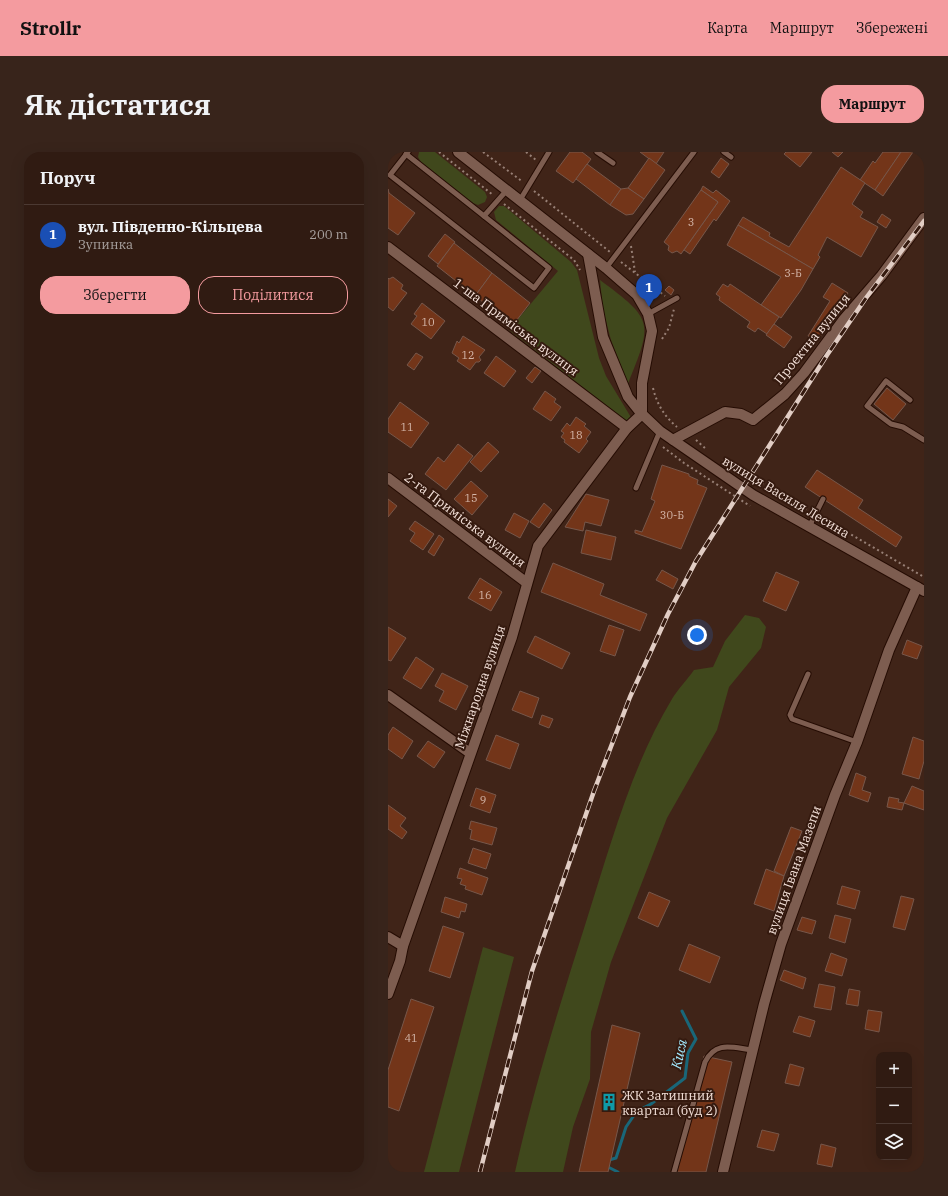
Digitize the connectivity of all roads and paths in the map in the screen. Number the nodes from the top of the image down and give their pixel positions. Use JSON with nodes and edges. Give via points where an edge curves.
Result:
{"nodes":[{"id":1,"x":439,"y":152,"type":"edge"},
{"id":2,"x":458,"y":152,"type":"edge"},
{"id":3,"x":483,"y":152,"type":"edge"},
{"id":4,"x":526,"y":152,"type":"edge"},
{"id":5,"x":549,"y":152,"type":"edge"},
{"id":6,"x":597,"y":152,"type":"edge"},
{"id":7,"x":694,"y":152,"type":"edge"},
{"id":8,"x":724,"y":152,"type":"edge"},
{"id":9,"x":407,"y":153,"type":"edge"},
{"id":10,"x":730,"y":157,"type":"dead end"},
{"id":11,"x":613,"y":163,"type":"dead end"},
{"id":12,"x":542,"y":164,"type":"junction"},
{"id":13,"x":389,"y":177,"type":"edge"},
{"id":14,"x":528,"y":187,"type":"junction"},
{"id":15,"x":507,"y":190,"type":"junction"},
{"id":16,"x":498,"y":199,"type":"junction"},
{"id":17,"x":520,"y":200,"type":"junction"},
{"id":18,"x":484,"y":216,"type":"junction"},
{"id":19,"x":924,"y":218,"type":"edge"},
{"id":20,"x":630,"y":236,"type":"junction"},
{"id":21,"x":388,"y":247,"type":"edge"},
{"id":22,"x":588,"y":254,"type":"junction"},
{"id":23,"x":615,"y":256,"type":"junction"},
{"id":24,"x":606,"y":268,"type":"junction"},
{"id":25,"x":635,"y":273,"type":"junction"},
{"id":26,"x":581,"y":274,"type":"dead end"},
{"id":27,"x":677,"y":298,"type":"dead end"},
{"id":28,"x":672,"y":302,"type":"junction"},
{"id":29,"x":648,"y":314,"type":"junction"},
{"id":30,"x":660,"y":342,"type":"dead end"},
{"id":31,"x":653,"y":387,"type":"dead end"},
{"id":32,"x":910,"y":400,"type":"dead end"},
{"id":33,"x":642,"y":414,"type":"junction"},
{"id":34,"x":627,"y":428,"type":"junction"},
{"id":35,"x":660,"y":431,"type":"junction"},
{"id":36,"x":686,"y":432,"type":"junction"},
{"id":37,"x":673,"y":440,"type":"junction"},
{"id":38,"x":924,"y":440,"type":"edge"},
{"id":39,"x":656,"y":441,"type":"junction"},
{"id":40,"x":707,"y":450,"type":"dead end"},
{"id":41,"x":718,"y":458,"type":"dead end"},
{"id":42,"x":388,"y":478,"type":"edge"},
{"id":43,"x":636,"y":488,"type":"dead end"},
{"id":44,"x":823,"y":499,"type":"dead end"},
{"id":45,"x":752,"y":508,"type":"dead end"},
{"id":46,"x":816,"y":514,"type":"junction"},
{"id":47,"x":809,"y":527,"type":"junction"},
{"id":48,"x":924,"y":577,"type":"edge"},
{"id":49,"x":527,"y":583,"type":"junction"},
{"id":50,"x":920,"y":589,"type":"edge"},
{"id":51,"x":808,"y":674,"type":"dead end"},
{"id":52,"x":388,"y":695,"type":"edge"},
{"id":53,"x":857,"y":742,"type":"junction"},
{"id":54,"x":470,"y":753,"type":"junction"},
{"id":55,"x":388,"y":936,"type":"edge"},
{"id":56,"x":403,"y":946,"type":"junction"},
{"id":57,"x":388,"y":994,"type":"edge"},
{"id":58,"x":753,"y":1050,"type":"junction"},
{"id":59,"x":674,"y":1172,"type":"edge"},
{"id":60,"x":723,"y":1172,"type":"edge"}],
"edges":[{"from":1,"to":16,"type":"path"},
{"from":2,"to":15,"type":"street"},
{"from":3,"to":14,"type":"path"},
{"from":4,"to":12,"type":"path"},
{"from":5,"to":12,"type":"lane"},
{"from":6,"to":11,"type":"lane"},
{"from":7,"to":20,"type":"lane"},
{"from":8,"to":10,"type":"lane"},
{"from":9,"to":13,"type":"lane"},
{"from":9,"to":18,"type":"lane"},
{"from":12,"to":14,"type":"lane"},
{"from":13,"to":18,"type":"lane","via":[[534,288],[549,268]]},
{"from":14,"to":17,"type":"lane"},
{"from":14,"to":23,"type":"path"},
{"from":15,"to":16,"type":"lane"},
{"from":15,"to":17,"type":"street"},
{"from":16,"to":18,"type":"lane"},
{"from":16,"to":26,"type":"path","via":[[574,260]]},
{"from":17,"to":22,"type":"street"},
{"from":19,"to":36,"type":"street","name":"Проектна вулиця","via":[[882,275],[785,394],[753,420],[741,414],[725,412]]},
{"from":20,"to":23,"type":"lane"},
{"from":20,"to":25,"type":"path"},
{"from":21,"to":34,"type":"street","name":"1-ша Приміська вулиця"},
{"from":22,"to":24,"type":"street"},
{"from":22,"to":33,"type":"street","name":"вулиця Василя Лесина","via":[[603,337],[628,397]]},
{"from":23,"to":24,"type":"lane"},
{"from":23,"to":25,"type":"path"},
{"from":24,"to":29,"type":"street","via":[[637,295]]},
{"from":25,"to":28,"type":"path"},
{"from":27,"to":28,"type":"lane"},
{"from":28,"to":29,"type":"lane"},
{"from":28,"to":30,"type":"path","via":[[674,308],[669,328]]},
{"from":29,"to":33,"type":"street","via":[[652,331],[642,383]]},
{"from":31,"to":36,"type":"path","via":[[664,414]]},
{"from":32,"to":38,"type":"lane","via":[[886,381],[867,406],[890,424],[903,427]]},
{"from":33,"to":34,"type":"street","name":"Міжнародна вулиця"},
{"from":33,"to":35,"type":"street","name":"вулиця Василя Лесина"},
{"from":34,"to":49,"type":"street","name":"Міжнародна вулиця","via":[[538,546]]},
{"from":35,"to":37,"type":"street","name":"вулиця Василя Лесина"},
{"from":35,"to":39,"type":"lane"},
{"from":36,"to":37,"type":"street","name":"Проектна вулиця"},
{"from":36,"to":40,"type":"path"},
{"from":37,"to":47,"type":"street","name":"вулиця Василя Лесина","via":[[753,495]]},
{"from":39,"to":43,"type":"lane"},
{"from":39,"to":45,"type":"path","via":[[684,463]]},
{"from":41,"to":46,"type":"path"},
{"from":42,"to":49,"type":"street","name":"2-га Приміська вулиця"},
{"from":44,"to":46,"type":"lane"},
{"from":46,"to":47,"type":"lane"},
{"from":46,"to":48,"type":"path"},
{"from":47,"to":50,"type":"street","name":"вулиця Василя Лесина"},
{"from":49,"to":54,"type":"street","name":"Міжнародна вулиця","via":[[512,637]]},
{"from":50,"to":53,"type":"street","name":"вулиця Івана Мазепи","via":[[888,650]]},
{"from":51,"to":53,"type":"lane","via":[[790,715],[792,719]]},
{"from":52,"to":54,"type":"street"},
{"from":53,"to":58,"type":"street","name":"вулиця Івана Мазепи","via":[[781,944]]},
{"from":54,"to":56,"type":"street","name":"Міжнародна вулиця"},
{"from":55,"to":56,"type":"street"},
{"from":56,"to":57,"type":"street","name":"Міжнародна вулиця"},
{"from":58,"to":59,"type":"lane","via":[[722,1046],[709,1053]]},
{"from":58,"to":60,"type":"street","name":"вулиця Івана Мазепи"}]}
